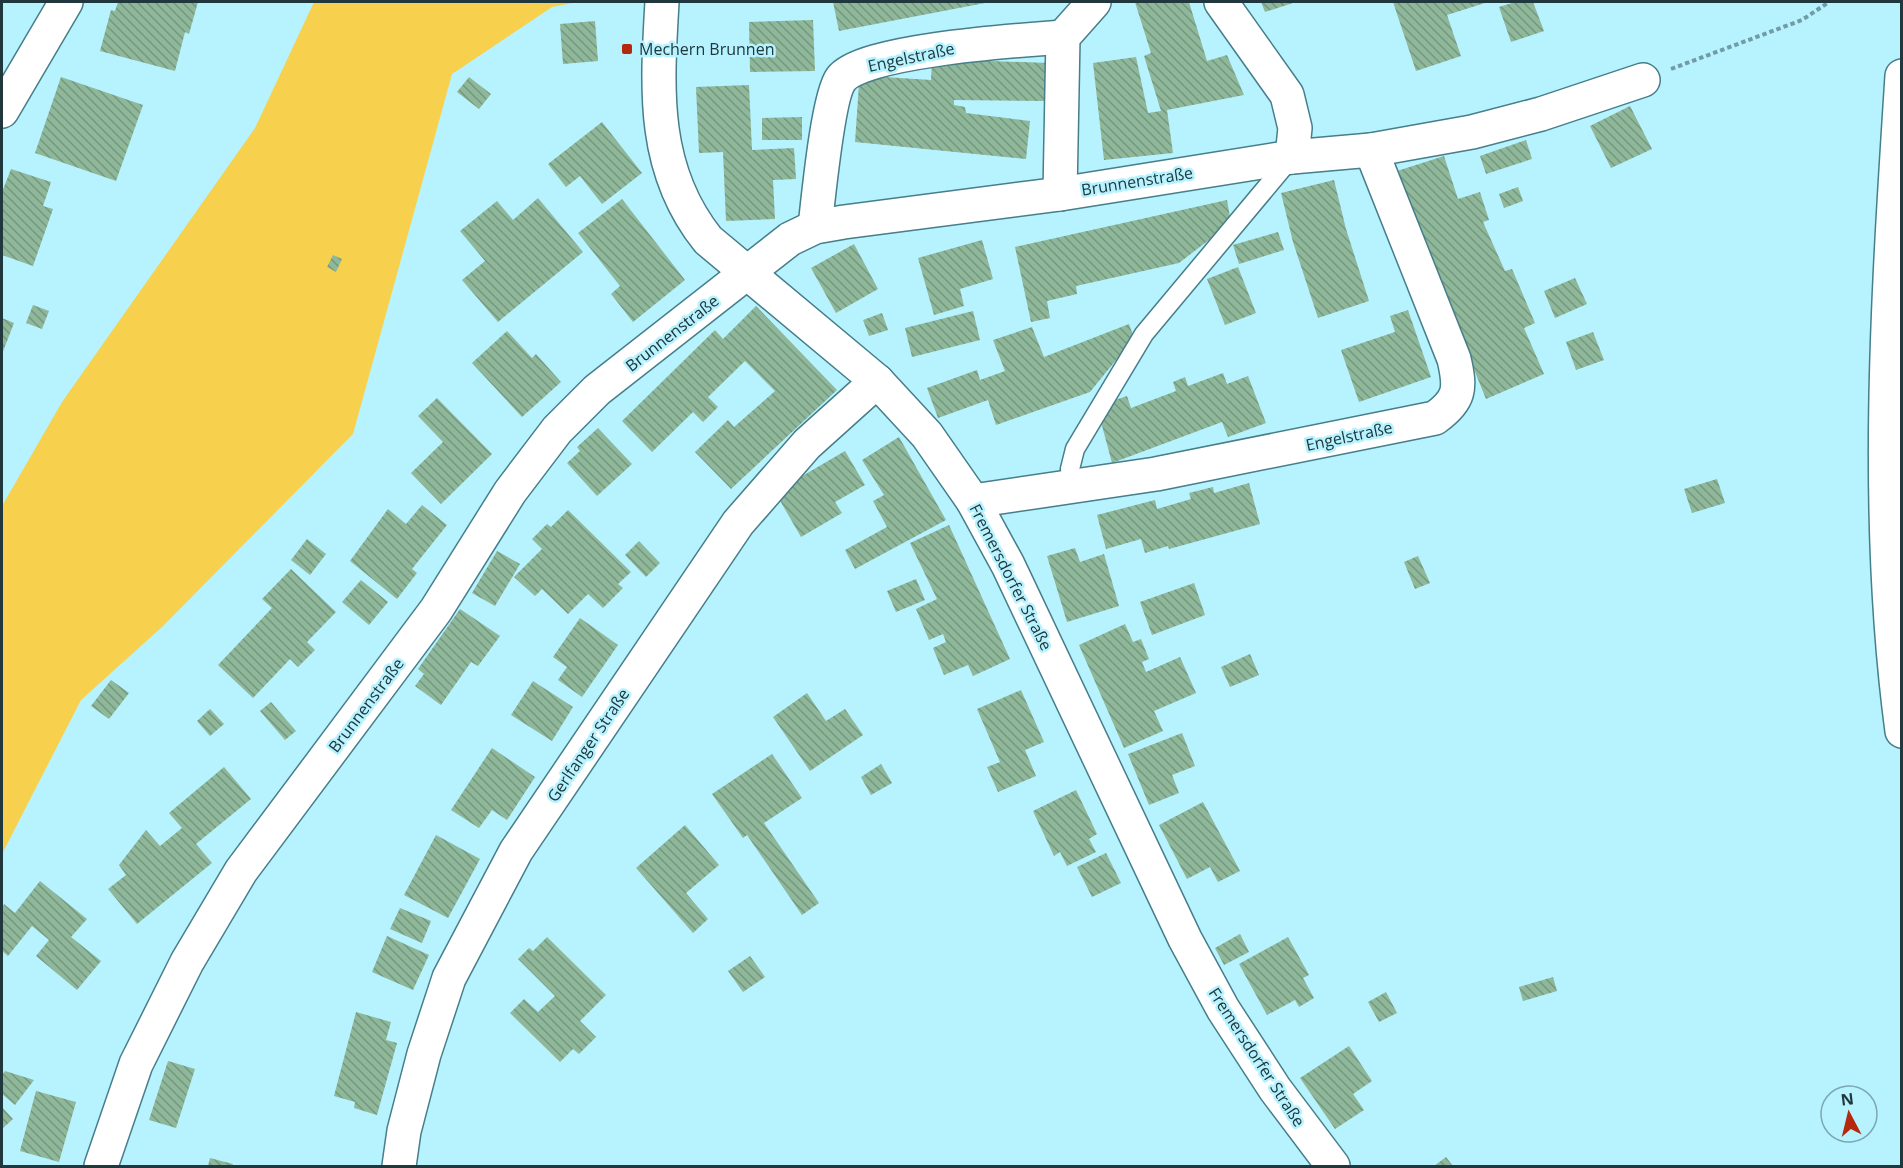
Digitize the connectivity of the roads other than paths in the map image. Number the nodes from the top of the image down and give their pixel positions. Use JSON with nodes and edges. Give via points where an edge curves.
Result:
{"nodes":[{"id":1,"x":66,"y":2,"type":"edge"},
{"id":2,"x":662,"y":2,"type":"edge"},
{"id":3,"x":1094,"y":2,"type":"edge"},
{"id":4,"x":1221,"y":2,"type":"edge"},
{"id":5,"x":1063,"y":37,"type":"junction"},
{"id":6,"x":1902,"y":76,"type":"edge"},
{"id":7,"x":1643,"y":80,"type":"road end"},
{"id":8,"x":2,"y":111,"type":"edge"},
{"id":9,"x":1371,"y":150,"type":"junction"},
{"id":10,"x":1292,"y":157,"type":"junction"},
{"id":11,"x":1060,"y":194,"type":"junction"},
{"id":12,"x":815,"y":227,"type":"junction"},
{"id":13,"x":749,"y":273,"type":"junction"},
{"id":14,"x":877,"y":381,"type":"junction"},
{"id":15,"x":1072,"y":485,"type":"junction"},
{"id":16,"x":973,"y":501,"type":"junction"},
{"id":17,"x":1902,"y":731,"type":"edge"},
{"id":18,"x":101,"y":1167,"type":"edge"},
{"id":19,"x":399,"y":1167,"type":"edge"},
{"id":20,"x":1333,"y":1167,"type":"edge"}],
"edges":[{"from":1,"to":8,"type":"street"},
{"from":2,"to":13,"type":"street","name":"Fremersdorfer Straße","via":[[661,122],[668,164],[688,216],[708,240]]},
{"from":3,"to":5,"type":"street"},
{"from":4,"to":10,"type":"street","via":[[1287,95],[1295,128]]},
{"from":5,"to":11,"type":"street"},
{"from":5,"to":12,"type":"street","name":"Engelstraße","via":[[938,49],[855,69],[841,79],[825,152]]},
{"from":6,"to":17,"type":"street","via":[[1885,480],[1896,690]]},
{"from":7,"to":9,"type":"street","name":"Brunnenstraße","via":[[1472,132]]},
{"from":9,"to":10,"type":"street","name":"Brunnenstraße"},
{"from":9,"to":15,"type":"street","name":"Engelstraße","via":[[1454,359],[1460,384],[1450,407],[1435,418],[1310,445],[1156,474]]},
{"from":10,"to":11,"type":"street","name":"Brunnenstraße"},
{"from":10,"to":15,"type":"lane","via":[[1144,334],[1076,449],[1070,469]]},
{"from":11,"to":12,"type":"street","name":"Brunnenstraße"},
{"from":12,"to":13,"type":"street","name":"Brunnenstraße","via":[[790,238]]},
{"from":13,"to":14,"type":"street","name":"Fremersdorfer Straße"},
{"from":13,"to":18,"type":"street","name":"Brunnenstraße","via":[[597,390],[558,430],[510,492],[436,610],[241,871],[187,962],[136,1064]]},
{"from":14,"to":16,"type":"street","name":"Fremersdorfer Straße","via":[[927,435]]},
{"from":14,"to":19,"type":"street","name":"Gerlfanger Straße","via":[[807,444],[738,523],[516,851],[448,978],[404,1131]]},
{"from":15,"to":16,"type":"street","name":"Engelstraße"},
{"from":16,"to":20,"type":"street","name":"Fremersdorfer Straße","via":[[1008,565],[1185,939],[1223,1009],[1275,1089]]}]}
